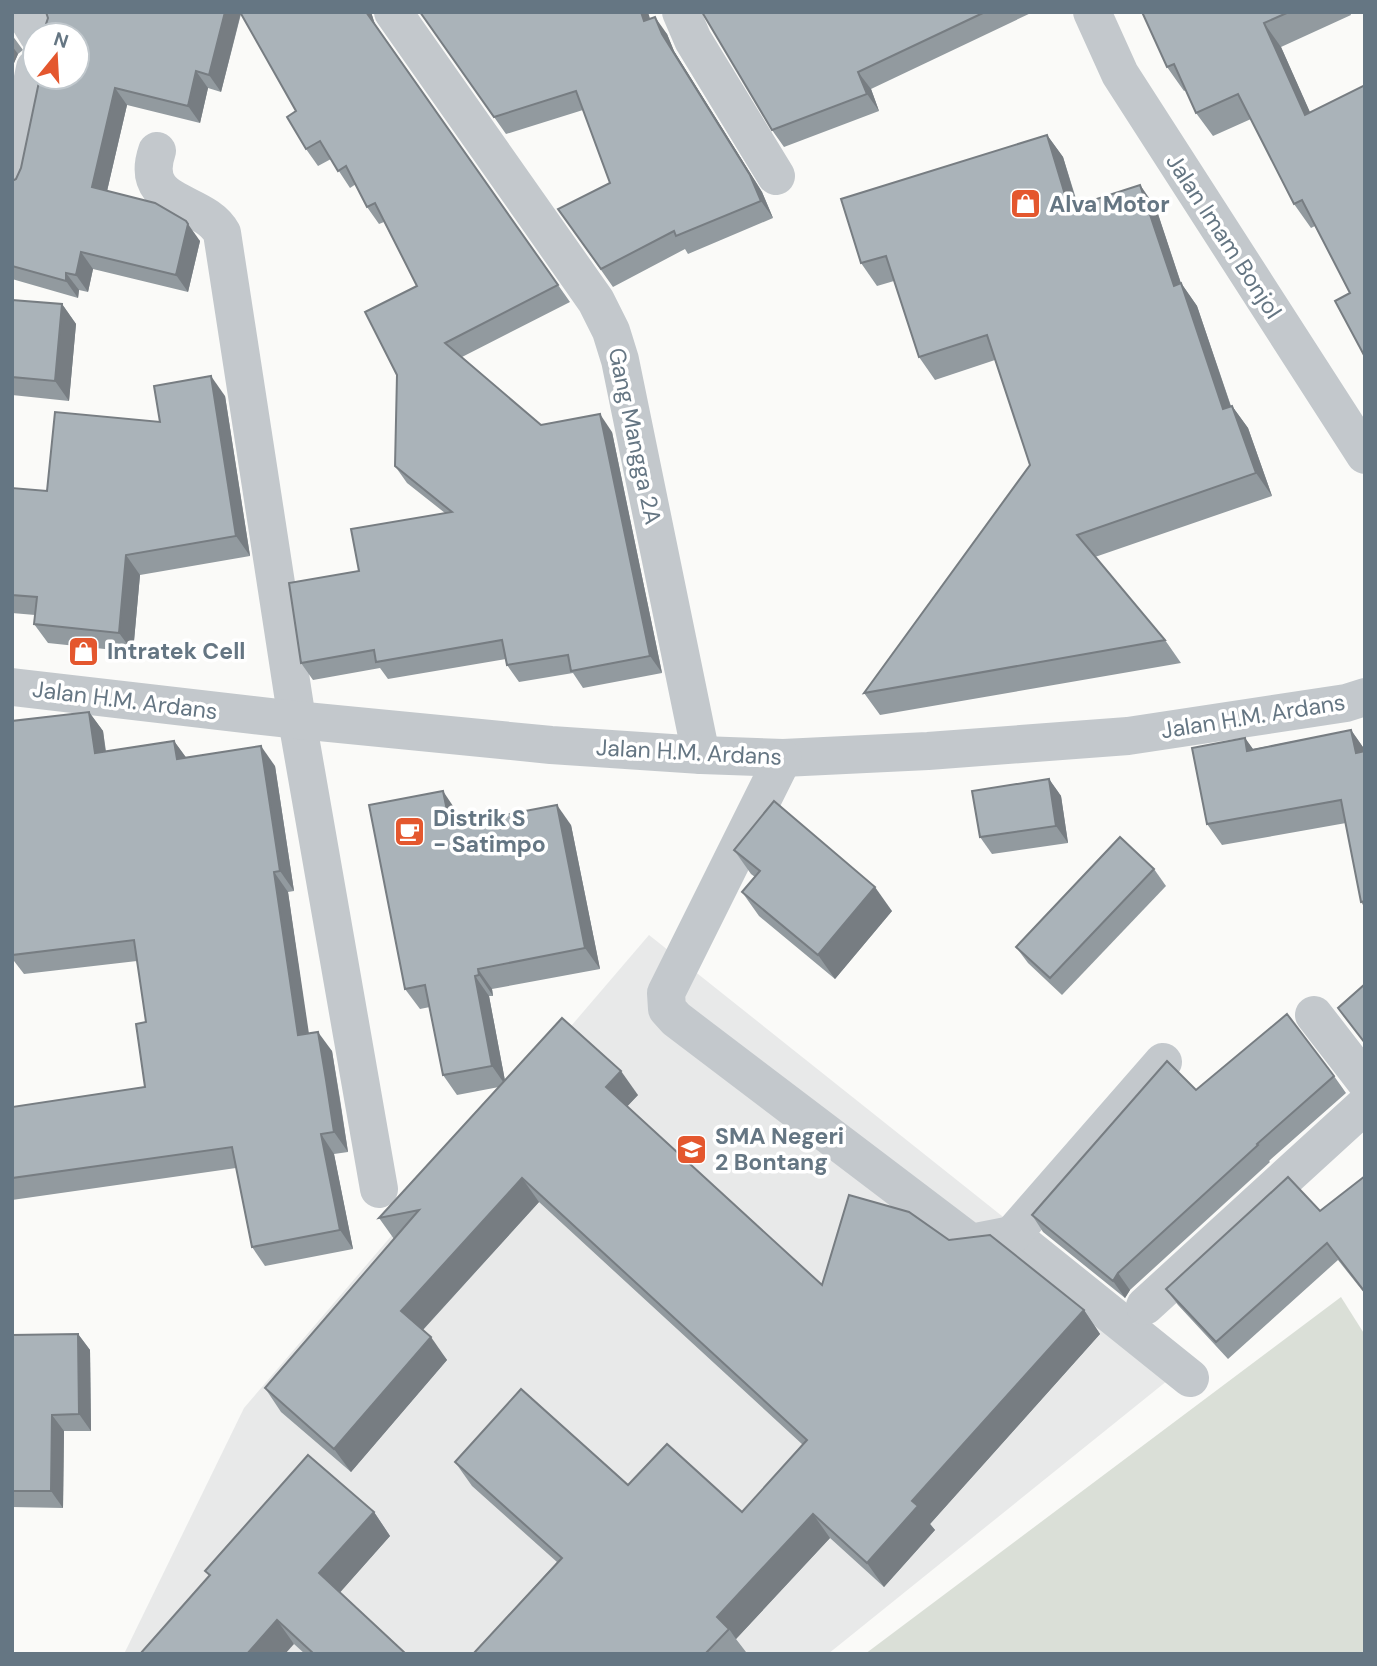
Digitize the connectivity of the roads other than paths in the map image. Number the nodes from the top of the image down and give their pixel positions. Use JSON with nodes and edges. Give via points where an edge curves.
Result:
{"nodes":[{"id":1,"x":393,"y":12,"type":"edge"},
{"id":2,"x":681,"y":12,"type":"edge"},
{"id":3,"x":1092,"y":12,"type":"edge"},
{"id":4,"x":30,"y":91,"type":"edge"},
{"id":5,"x":157,"y":151,"type":"dead end"},
{"id":6,"x":776,"y":176,"type":"dead end"},
{"id":7,"x":12,"y":181,"type":"edge"},
{"id":8,"x":1365,"y":455,"type":"edge"},
{"id":9,"x":12,"y":687,"type":"edge"},
{"id":10,"x":1365,"y":697,"type":"edge"},
{"id":11,"x":297,"y":720,"type":"junction"},
{"id":12,"x":701,"y":755,"type":"junction"},
{"id":13,"x":783,"y":758,"type":"junction"},
{"id":14,"x":1314,"y":1015,"type":"dead end"},
{"id":15,"x":1163,"y":1062,"type":"edge"},
{"id":16,"x":1365,"y":1081,"type":"edge"},
{"id":17,"x":1365,"y":1105,"type":"edge"},
{"id":18,"x":379,"y":1189,"type":"dead end"},
{"id":19,"x":1012,"y":1235,"type":"junction"},
{"id":20,"x":1146,"y":1306,"type":"dead end"},
{"id":21,"x":1190,"y":1378,"type":"dead end"}],
"edges":[{"from":1,"to":12,"type":"street","name":"Gang Mangga 2A","via":[[596,302],[611,331],[621,360]]},
{"from":2,"to":6,"type":"street","via":[[693,40]]},
{"from":3,"to":8,"type":"street","name":"Jalan Imam Bonjol","via":[[1121,74]]},
{"from":4,"to":7,"type":"street"},
{"from":5,"to":11,"type":"street","via":[[154,176],[162,191],[210,218],[222,233]]},
{"from":9,"to":11,"type":"street","name":"Jalan H.M. Ardans"},
{"from":10,"to":13,"type":"street","name":"Jalan H.M. Ardans","via":[[1128,736]]},
{"from":11,"to":12,"type":"street","name":"Jalan H.M. Ardans"},
{"from":11,"to":18,"type":"street"},
{"from":12,"to":13,"type":"street","name":"Jalan H.M. Ardans"},
{"from":13,"to":19,"type":"street","via":[[666,993],[667,1009],[971,1243]]},
{"from":14,"to":16,"type":"street"},
{"from":15,"to":19,"type":"street"},
{"from":17,"to":20,"type":"street"},
{"from":19,"to":21,"type":"street"}]}
